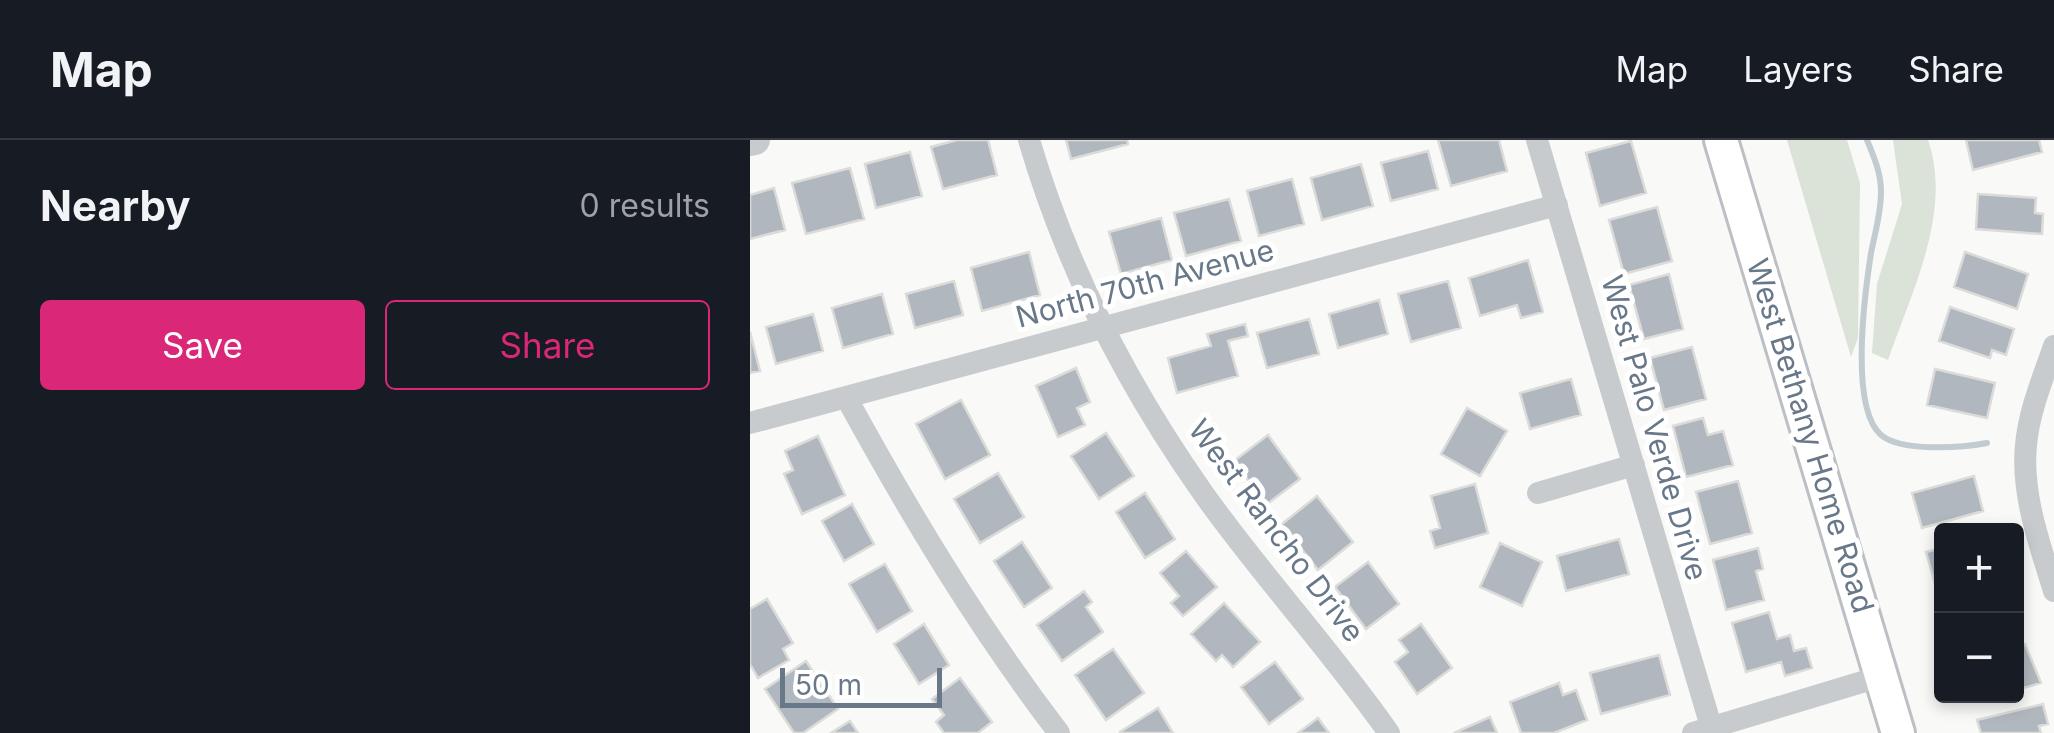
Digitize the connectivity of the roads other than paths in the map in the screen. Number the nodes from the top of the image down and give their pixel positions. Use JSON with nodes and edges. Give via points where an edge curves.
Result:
{"nodes":[{"id":1,"x":1030,"y":140,"type":"edge"},
{"id":2,"x":1538,"y":140,"type":"edge"},
{"id":3,"x":1721,"y":140,"type":"edge"},
{"id":4,"x":1557,"y":205,"type":"junction"},
{"id":5,"x":1103,"y":326,"type":"junction"},
{"id":6,"x":2054,"y":346,"type":"edge"},
{"id":7,"x":846,"y":398,"type":"junction"},
{"id":8,"x":750,"y":422,"type":"edge"},
{"id":9,"x":1634,"y":465,"type":"junction"},
{"id":10,"x":1538,"y":493,"type":"dead end"},
{"id":11,"x":2054,"y":592,"type":"edge"},
{"id":12,"x":1882,"y":676,"type":"junction"},
{"id":13,"x":1706,"y":731,"type":"edge"},
{"id":14,"x":1059,"y":733,"type":"edge"},
{"id":15,"x":1389,"y":733,"type":"edge"},
{"id":16,"x":1898,"y":733,"type":"edge"}],
"edges":[{"from":1,"to":5,"type":"street","name":"West Rancho Drive","via":[[1069,258]]},
{"from":2,"to":4,"type":"street","name":"West Palo Verde Drive"},
{"from":3,"to":12,"type":"main road","name":"West Bethany Home Road"},
{"from":4,"to":5,"type":"street","name":"North 70th Avenue"},
{"from":4,"to":9,"type":"street","name":"West Palo Verde Drive"},
{"from":5,"to":7,"type":"street","name":"North 70th Avenue"},
{"from":5,"to":15,"type":"street","name":"West Rancho Drive","via":[[1204,494]]},
{"from":6,"to":11,"type":"street","via":[[2025,466]]},
{"from":7,"to":8,"type":"street","name":"North 70th Avenue"},
{"from":7,"to":14,"type":"street","via":[[982,628]]},
{"from":9,"to":10,"type":"street"},
{"from":9,"to":13,"type":"street","name":"West Palo Verde Drive"},
{"from":12,"to":13,"type":"street"},
{"from":12,"to":16,"type":"main road","name":"West Bethany Home Road"}]}
